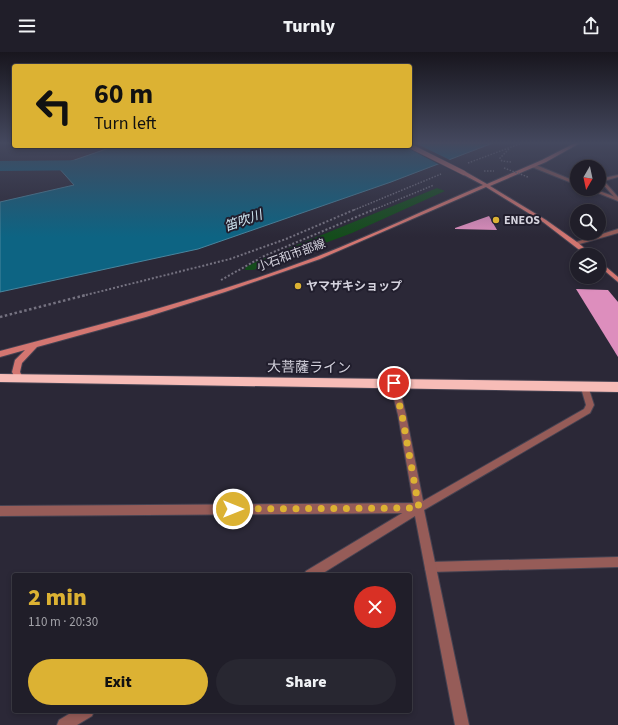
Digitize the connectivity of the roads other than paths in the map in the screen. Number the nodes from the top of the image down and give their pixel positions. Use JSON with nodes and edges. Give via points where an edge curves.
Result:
{"nodes":[{"id":1,"x":467,"y":174,"type":"edge"},
{"id":2,"x":513,"y":174,"type":"edge"},
{"id":3,"x":554,"y":174,"type":"edge"},
{"id":4,"x":618,"y":176,"type":"edge"},
{"id":5,"x":570,"y":181,"type":"edge"},
{"id":6,"x":486,"y":185,"type":"junction"},
{"id":7,"x":606,"y":195,"type":"edge"},
{"id":8,"x":618,"y":200,"type":"edge"},
{"id":9,"x":618,"y":231,"type":"edge"},
{"id":10,"x":576,"y":243,"type":"junction"},
{"id":11,"x":582,"y":248,"type":"edge"},
{"id":12,"x":606,"y":269,"type":"edge"},
{"id":13,"x":618,"y":280,"type":"edge"},
{"id":14,"x":34,"y":344,"type":"junction"},
{"id":15,"x":0,"y":354,"type":"edge"},
{"id":16,"x":0,"y":378,"type":"edge"},
{"id":17,"x":19,"y":378,"type":"junction"},
{"id":18,"x":394,"y":383,"type":"junction"},
{"id":19,"x":618,"y":387,"type":"edge"},
{"id":20,"x":585,"y":388,"type":"junction"},
{"id":21,"x":419,"y":508,"type":"junction"},
{"id":22,"x":0,"y":511,"type":"edge"},
{"id":23,"x":618,"y":562,"type":"edge"},
{"id":24,"x":430,"y":567,"type":"junction"},
{"id":25,"x":313,"y":573,"type":"edge"},
{"id":26,"x":84,"y":713,"type":"edge"},
{"id":27,"x":64,"y":725,"type":"edge"},
{"id":28,"x":462,"y":725,"type":"edge"}],
"edges":[{"from":1,"to":6,"type":"main road","bridge":true},
{"from":2,"to":6,"type":"main road","name":"小石和市部線"},
{"from":3,"to":5,"type":"street"},
{"from":4,"to":8,"type":"street","via":[[601,180]]},
{"from":6,"to":10,"type":"main road","via":[[526,208]]},
{"from":6,"to":14,"type":"main road","name":"小石和市部線","via":[[318,258],[216,293]]},
{"from":7,"to":8,"type":"street"},
{"from":9,"to":10,"type":"street"},
{"from":10,"to":11,"type":"main road"},
{"from":12,"to":13,"type":"main road"},
{"from":14,"to":15,"type":"main road","name":"小石和市部線"},
{"from":14,"to":17,"type":"main road","via":[[18,362],[16,372]]},
{"from":16,"to":17,"type":"highway","name":"大菩薩ライン"},
{"from":17,"to":18,"type":"highway","name":"大菩薩ライン"},
{"from":18,"to":20,"type":"highway","name":"大菩薩ライン"},
{"from":18,"to":21,"type":"street"},
{"from":19,"to":20,"type":"highway","name":"大菩薩ライン"},
{"from":20,"to":21,"type":"street","via":[[590,405],[587,411]]},
{"from":21,"to":22,"type":"street"},
{"from":21,"to":24,"type":"street"},
{"from":21,"to":25,"type":"street"},
{"from":23,"to":24,"type":"street"},
{"from":24,"to":28,"type":"street"},
{"from":26,"to":27,"type":"street"}]}
